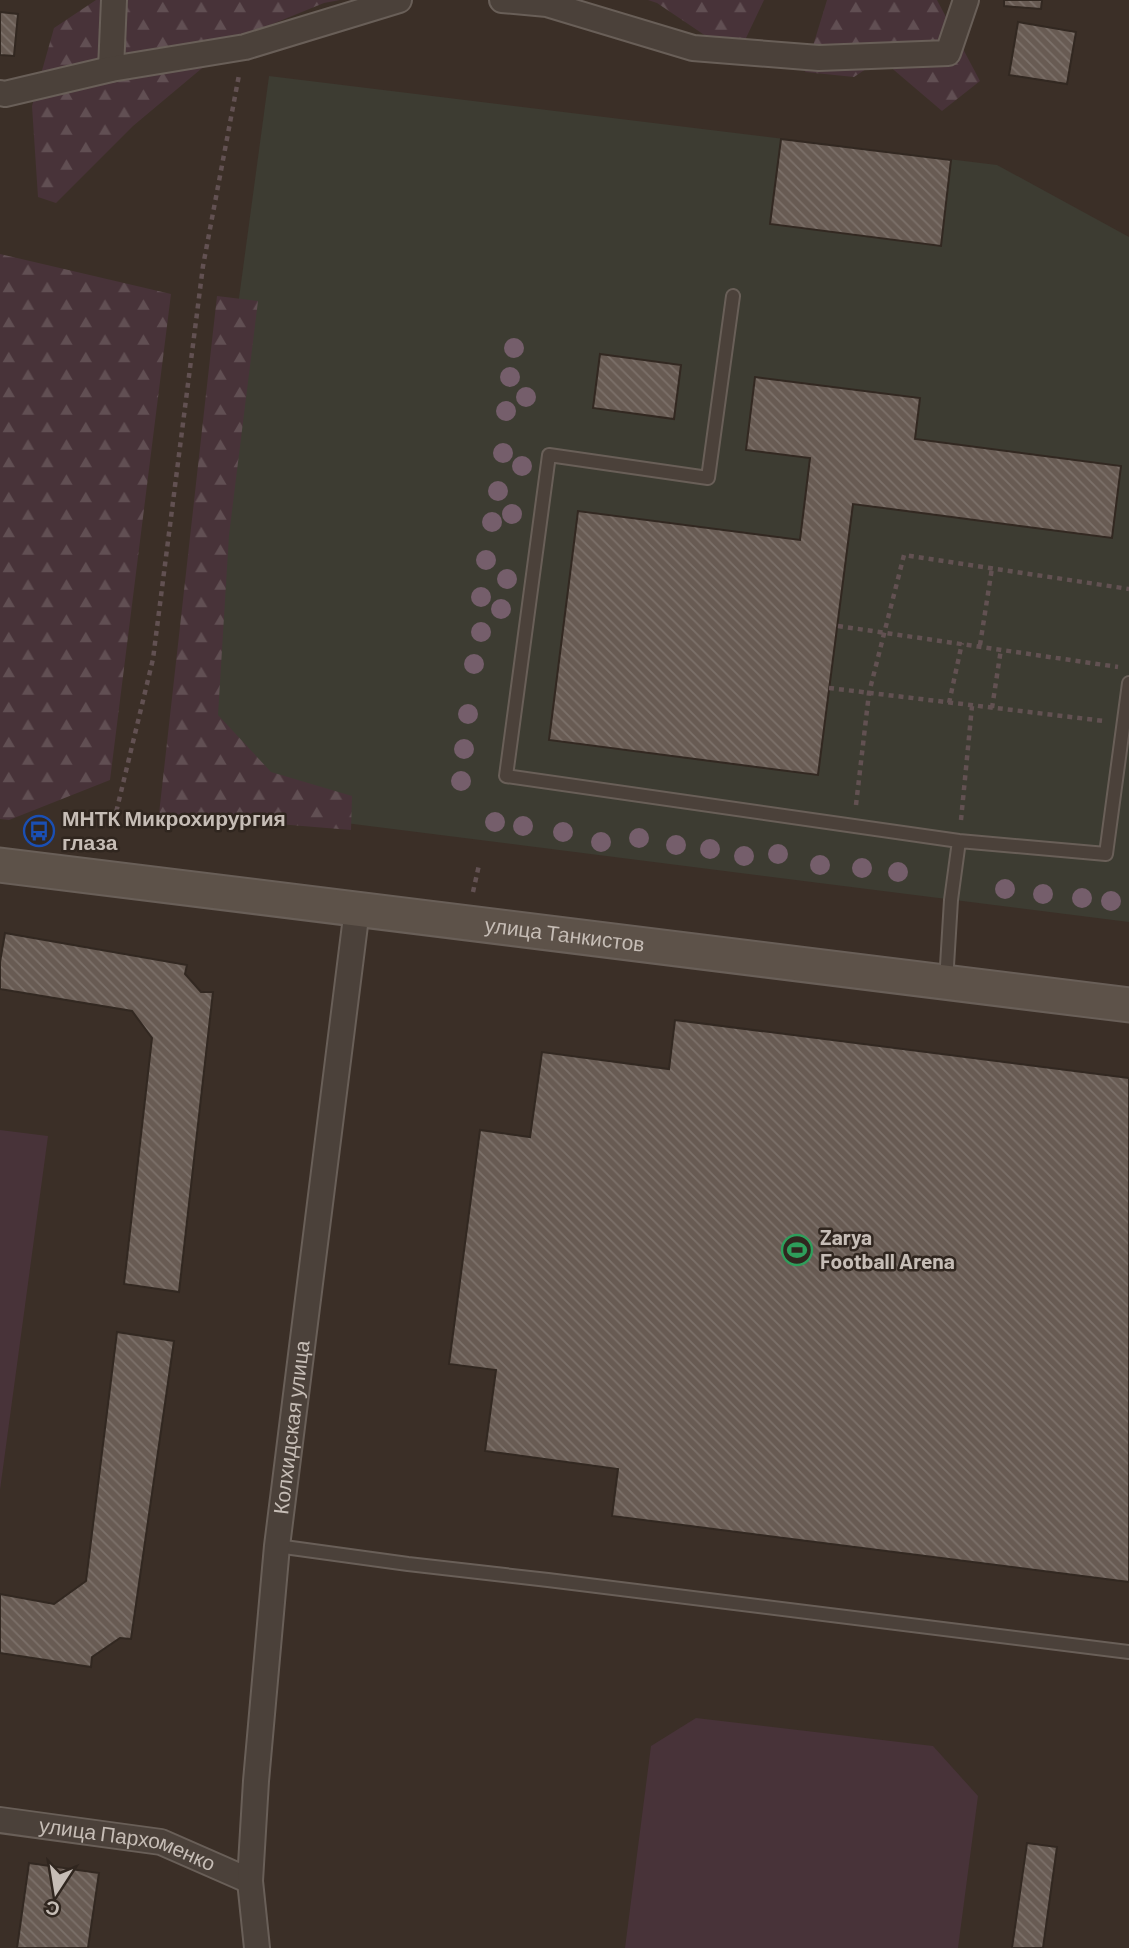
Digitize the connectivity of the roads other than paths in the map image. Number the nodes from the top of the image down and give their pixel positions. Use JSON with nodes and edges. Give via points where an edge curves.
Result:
{"nodes":[{"id":1,"x":114,"y":0,"type":"edge"},
{"id":2,"x":399,"y":0,"type":"edge"},
{"id":3,"x":502,"y":0,"type":"edge"},
{"id":4,"x":510,"y":0,"type":"edge"},
{"id":5,"x":966,"y":0,"type":"edge"},
{"id":6,"x":111,"y":69,"type":"junction"},
{"id":7,"x":2,"y":100,"type":"edge"},
{"id":8,"x":733,"y":296,"type":"dead end"},
{"id":9,"x":1129,"y":683,"type":"edge"},
{"id":10,"x":959,"y":841,"type":"junction"},
{"id":11,"x":0,"y":865,"type":"edge"},
{"id":12,"x":357,"y":909,"type":"junction"},
{"id":13,"x":946,"y":982,"type":"junction"},
{"id":14,"x":1129,"y":1005,"type":"edge"},
{"id":15,"x":277,"y":1546,"type":"junction"},
{"id":16,"x":1129,"y":1652,"type":"edge"},
{"id":17,"x":0,"y":1820,"type":"edge"},
{"id":18,"x":250,"y":1881,"type":"junction"},
{"id":19,"x":257,"y":1948,"type":"edge"}],
"edges":[{"from":1,"to":6,"type":"street"},
{"from":2,"to":6,"type":"street","via":[[244,47]]},
{"from":3,"to":4,"type":"street"},
{"from":4,"to":5,"type":"street","via":[[547,4],[693,48],[819,58],[948,53]]},
{"from":6,"to":7,"type":"street"},
{"from":8,"to":10,"type":"lane","via":[[708,478],[549,455],[506,776]]},
{"from":9,"to":10,"type":"lane","via":[[1106,854]]},
{"from":10,"to":13,"type":"lane"},
{"from":11,"to":12,"type":"street","name":"улица Танкистов"},
{"from":12,"to":13,"type":"street","name":"улица Танкистов"},
{"from":12,"to":15,"type":"street","name":"Колхидская улица"},
{"from":13,"to":14,"type":"street","name":"улица Танкистов"},
{"from":15,"to":16,"type":"lane"},
{"from":15,"to":18,"type":"street","name":"Колхидская улица"},
{"from":17,"to":18,"type":"street","name":"улица Пархоменко","via":[[161,1842]]},
{"from":18,"to":19,"type":"street","name":"Колхидская улица"}]}
